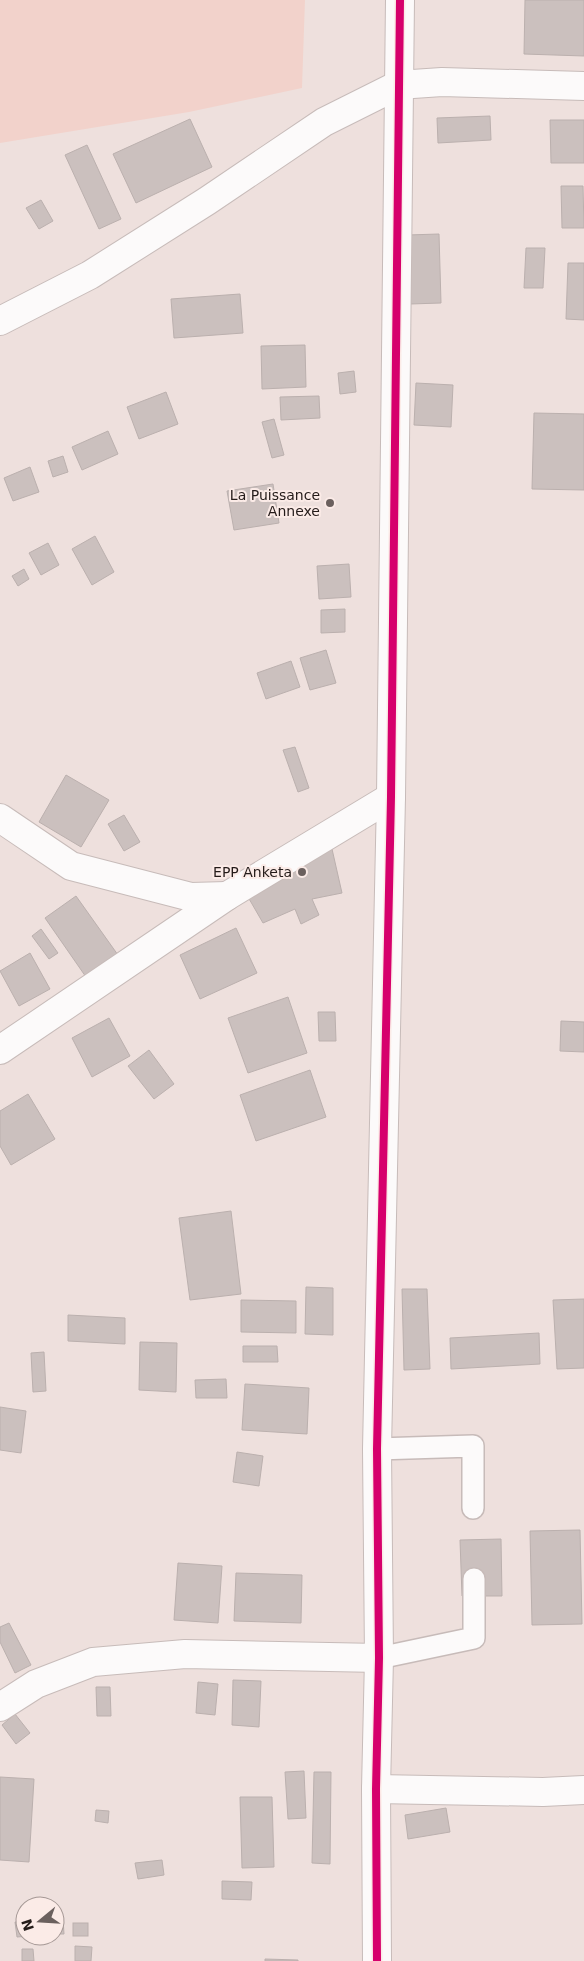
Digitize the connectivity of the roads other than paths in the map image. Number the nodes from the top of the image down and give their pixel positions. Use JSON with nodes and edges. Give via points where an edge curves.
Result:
{"nodes":[{"id":1,"x":400,"y":0,"type":"edge"},
{"id":2,"x":398,"y":85,"type":"junction"},
{"id":3,"x":584,"y":86,"type":"edge"},
{"id":4,"x":0,"y":321,"type":"edge"},
{"id":5,"x":391,"y":797,"type":"junction"},
{"id":6,"x":0,"y":818,"type":"edge"},
{"id":7,"x":228,"y":896,"type":"junction"},
{"id":8,"x":0,"y":1050,"type":"edge"},
{"id":9,"x":377,"y":1449,"type":"junction"},
{"id":10,"x":473,"y":1508,"type":"dead end"},
{"id":11,"x":474,"y":1579,"type":"dead end"},
{"id":12,"x":379,"y":1658,"type":"junction"},
{"id":13,"x":0,"y":1707,"type":"edge"},
{"id":14,"x":376,"y":1789,"type":"junction"},
{"id":15,"x":584,"y":1790,"type":"edge"},
{"id":16,"x":377,"y":1961,"type":"edge"}],
"edges":[{"from":1,"to":2,"type":"street"},
{"from":2,"to":3,"type":"street","via":[[442,82]]},
{"from":2,"to":4,"type":"street","via":[[324,122],[207,202],[90,275]]},
{"from":2,"to":5,"type":"street"},
{"from":5,"to":7,"type":"street"},
{"from":5,"to":9,"type":"street"},
{"from":6,"to":7,"type":"street","via":[[71,866],[190,897]]},
{"from":7,"to":8,"type":"street"},
{"from":9,"to":10,"type":"lane","via":[[473,1446]]},
{"from":9,"to":12,"type":"street"},
{"from":11,"to":12,"type":"lane","via":[[474,1638]]},
{"from":12,"to":13,"type":"street","via":[[185,1654],[93,1662],[36,1684]]},
{"from":12,"to":14,"type":"street"},
{"from":14,"to":15,"type":"street"},
{"from":14,"to":16,"type":"street"}]}
